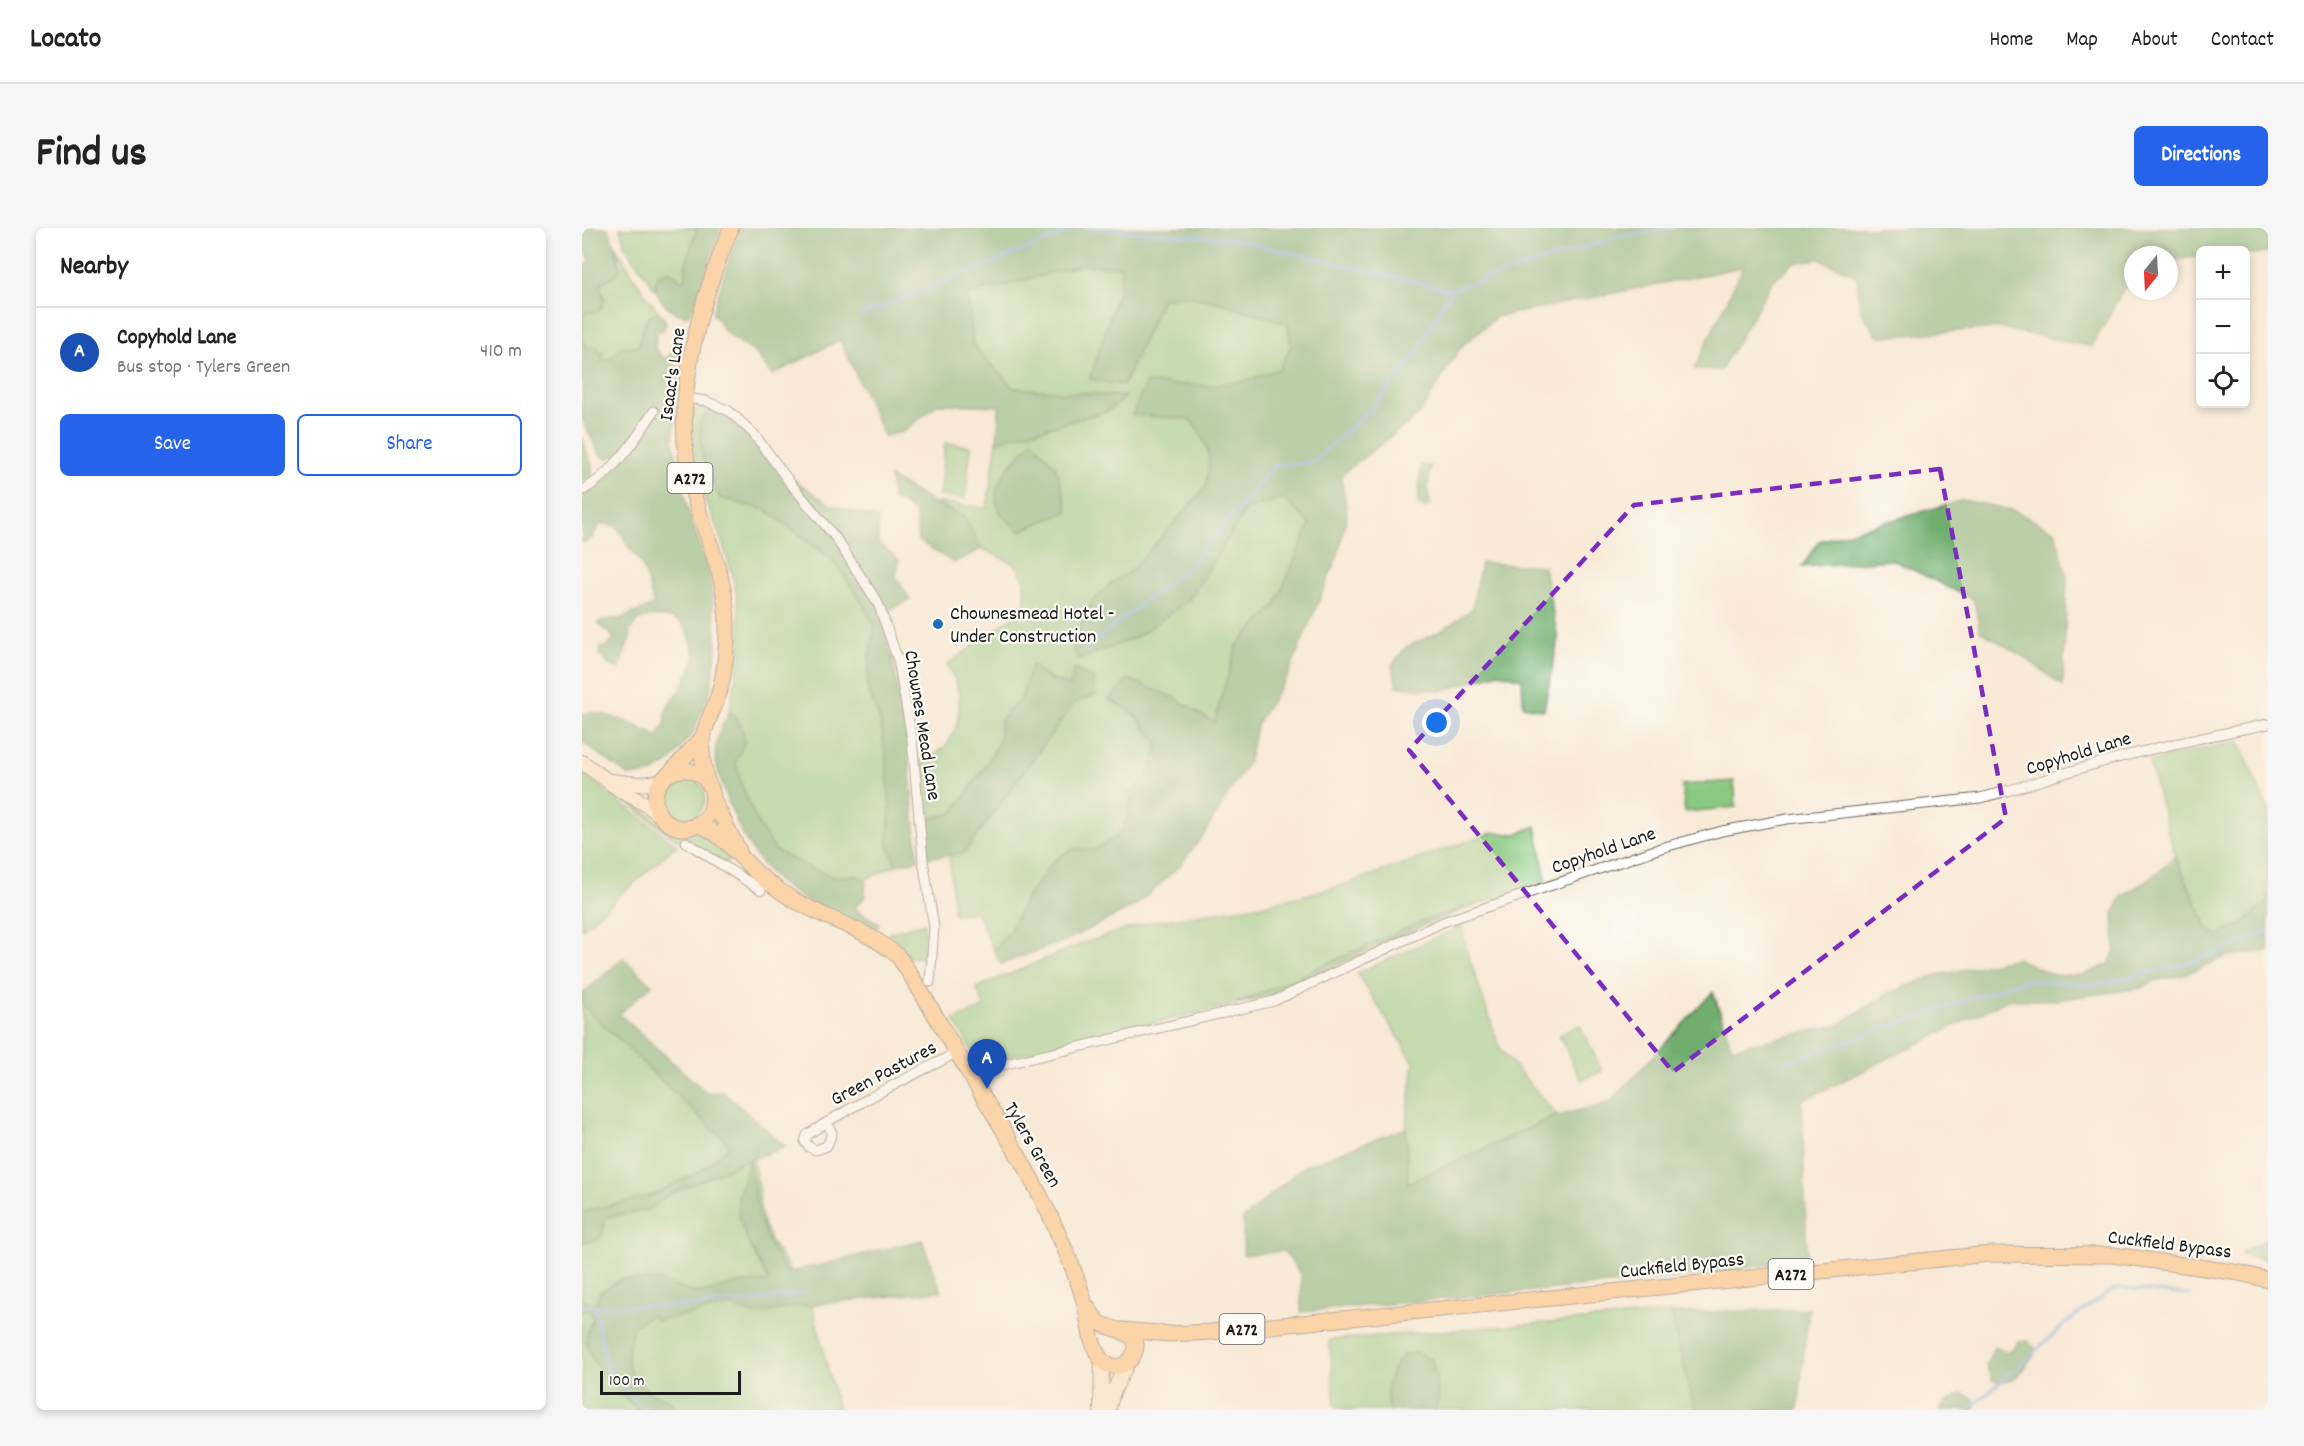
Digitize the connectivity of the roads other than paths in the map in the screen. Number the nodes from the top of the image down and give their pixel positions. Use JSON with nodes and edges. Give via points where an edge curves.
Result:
{"nodes":[{"id":1,"x":731,"y":228,"type":"edge"},
{"id":2,"x":685,"y":398,"type":"junction"},
{"id":3,"x":654,"y":411,"type":"dead end"},
{"id":4,"x":582,"y":491,"type":"edge"},
{"id":5,"x":2268,"y":724,"type":"edge"},
{"id":6,"x":702,"y":738,"type":"junction"},
{"id":7,"x":582,"y":762,"type":"edge"},
{"id":8,"x":665,"y":777,"type":"junction"},
{"id":9,"x":610,"y":781,"type":"junction"},
{"id":10,"x":707,"y":782,"type":"junction"},
{"id":11,"x":713,"y":799,"type":"junction"},
{"id":12,"x":659,"y":814,"type":"junction"},
{"id":13,"x":697,"y":824,"type":"junction"},
{"id":14,"x":686,"y":842,"type":"dead end"},
{"id":15,"x":741,"y":857,"type":"junction"},
{"id":16,"x":727,"y":869,"type":"junction"},
{"id":17,"x":761,"y":890,"type":"dead end"},
{"id":18,"x":920,"y":963,"type":"dead end"},
{"id":19,"x":931,"y":964,"type":"junction"},
{"id":20,"x":930,"y":982,"type":"dead end"},
{"id":21,"x":956,"y":1053,"type":"junction"},
{"id":22,"x":968,"y":1073,"type":"junction"},
{"id":23,"x":827,"y":1123,"type":"dead end"},
{"id":24,"x":2268,"y":1280,"type":"edge"},
{"id":25,"x":1085,"y":1304,"type":"junction"},
{"id":26,"x":1119,"y":1329,"type":"junction"},
{"id":27,"x":1170,"y":1334,"type":"junction"},
{"id":28,"x":1099,"y":1355,"type":"junction"},
{"id":29,"x":1130,"y":1359,"type":"junction"},
{"id":30,"x":1101,"y":1410,"type":"edge"},
{"id":31,"x":1108,"y":1410,"type":"edge"}],
"edges":[{"from":1,"to":2,"type":"highway","name":"Isaac's Lane","number":"A272","via":[[709,289]]},
{"from":2,"to":6,"type":"highway","name":"Isaac's Lane","number":"A272","via":[[684,445],[695,498],[719,568],[727,622],[720,690]]},
{"from":2,"to":19,"type":"street","name":"Chownes Mead Lane","via":[[706,401],[729,411],[754,434],[835,537],[878,603],[898,660],[912,739],[923,860],[934,927]]},
{"from":3,"to":4,"type":"street","via":[[615,465]]},
{"from":5,"to":22,"type":"street","name":"Copyhold Lane","via":[[2143,752],[1980,798],[1787,819],[1661,848],[1443,922],[1274,1001]]},
{"from":6,"to":8,"type":"highway","name":"Isaac's Lane","number":"A272"},
{"from":6,"to":10,"type":"highway","name":"Isaac's Lane","number":"A272"},
{"from":7,"to":9,"type":"main road"},
{"from":8,"to":9,"type":"main road","via":[[639,784]]},
{"from":8,"to":10,"type":"highway","via":[[686,770]]},
{"from":8,"to":12,"type":"highway","via":[[655,798]]},
{"from":9,"to":12,"type":"main road"},
{"from":10,"to":11,"type":"highway"},
{"from":11,"to":13,"type":"highway","via":[[708,814]]},
{"from":11,"to":15,"type":"highway","name":"Tylers Green","number":"A272"},
{"from":12,"to":13,"type":"highway","via":[[672,825]]},
{"from":13,"to":15,"type":"highway","name":"Tylers Green","number":"A272","via":[[714,832]]},
{"from":14,"to":16,"type":"street"},
{"from":15,"to":16,"type":"street"},
{"from":15,"to":21,"type":"highway","name":"Tylers Green","number":"A272","via":[[788,897],[866,933],[898,956]]},
{"from":16,"to":17,"type":"street"},
{"from":18,"to":19,"type":"street"},
{"from":19,"to":20,"type":"street","name":"Chownes Mead Lane"},
{"from":21,"to":22,"type":"highway","name":"Tylers Green","number":"A272"},
{"from":21,"to":23,"type":"street","name":"Green Pastures"},
{"from":22,"to":25,"type":"highway","name":"Tylers Green","number":"A272","via":[[1032,1178]]},
{"from":24,"to":27,"type":"highway","name":"Cuckfield Bypass","number":"A272","via":[[2113,1255],[1990,1254]]},
{"from":25,"to":26,"type":"highway","name":"Tylers Green","number":"A272","via":[[1099,1323]]},
{"from":25,"to":28,"type":"highway","name":"Tylers Green","number":"A272"},
{"from":26,"to":27,"type":"highway","name":"Cuckfield Bypass","number":"A272"},
{"from":26,"to":28,"type":"highway","via":[[1104,1332],[1100,1337]]},
{"from":26,"to":29,"type":"highway","via":[[1128,1333],[1134,1344]]},
{"from":27,"to":29,"type":"highway","name":"Cuckfield Bypass","number":"A272","via":[[1140,1348]]},
{"from":28,"to":29,"type":"highway","via":[[1112,1366],[1124,1365]]},
{"from":28,"to":30,"type":"main road","name":"Tylers Green"},
{"from":29,"to":31,"type":"main road"}]}
